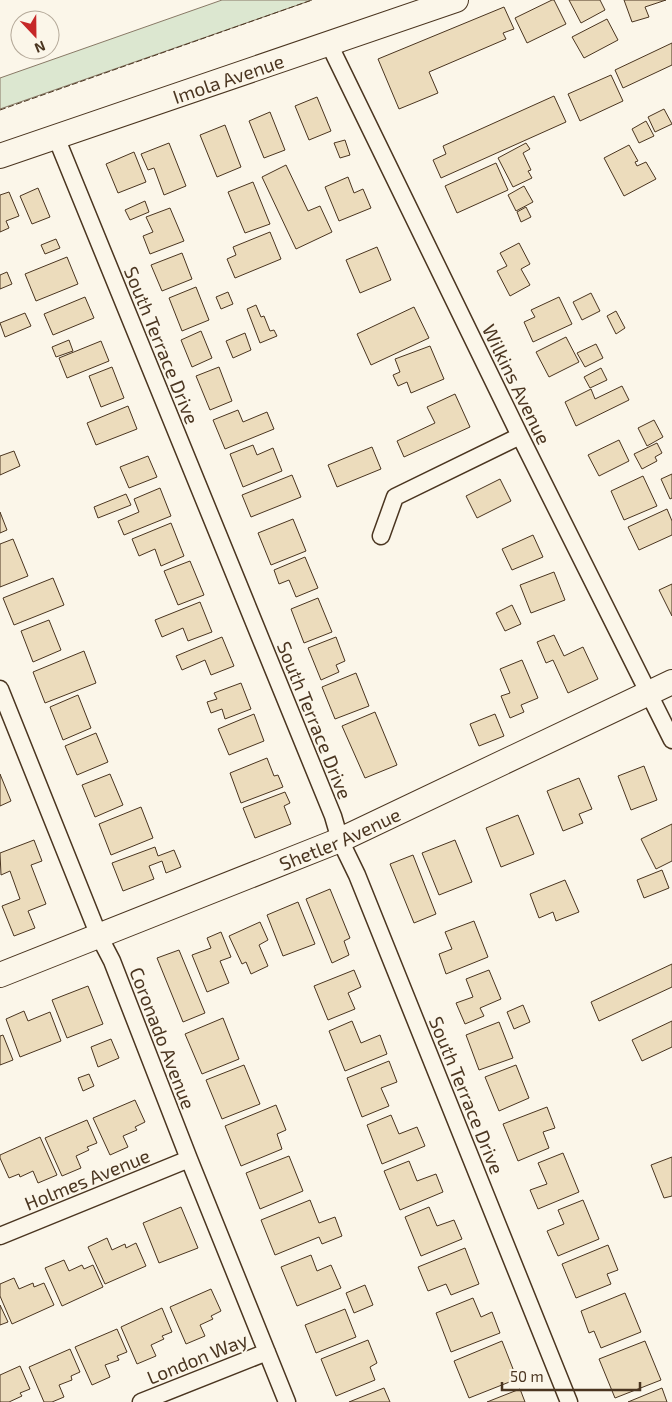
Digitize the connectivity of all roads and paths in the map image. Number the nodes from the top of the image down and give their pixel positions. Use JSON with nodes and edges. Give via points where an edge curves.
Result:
{"nodes":[{"id":1,"x":456,"y":0,"type":"edge"},
{"id":2,"x":329,"y":44,"type":"junction"},
{"id":3,"x":56,"y":137,"type":"junction"},
{"id":4,"x":0,"y":156,"type":"edge"},
{"id":5,"x":520,"y":436,"type":"junction"},
{"id":6,"x":381,"y":536,"type":"dead end"},
{"id":7,"x":672,"y":682,"type":"edge"},
{"id":8,"x":0,"y":689,"type":"edge"},
{"id":9,"x":649,"y":694,"type":"junction"},
{"id":10,"x":672,"y":740,"type":"edge"},
{"id":11,"x":340,"y":840,"type":"junction"},
{"id":12,"x":99,"y":936,"type":"junction"},
{"id":13,"x":0,"y":975,"type":"edge"},
{"id":14,"x":189,"y":1159,"type":"junction"},
{"id":15,"x":0,"y":1236,"type":"edge"},
{"id":16,"x":267,"y":1352,"type":"junction"},
{"id":17,"x":141,"y":1402,"type":"edge"},
{"id":18,"x":287,"y":1402,"type":"edge"},
{"id":19,"x":569,"y":1402,"type":"edge"}],
"edges":[{"from":1,"to":2,"type":"street","name":"Imola Avenue"},
{"from":2,"to":3,"type":"street","name":"Imola Avenue"},
{"from":2,"to":5,"type":"street","name":"Wilkins Avenue"},
{"from":3,"to":4,"type":"street","name":"Imola Avenue"},
{"from":3,"to":11,"type":"street","name":"South Terrace Drive"},
{"from":5,"to":6,"type":"street","via":[[395,497]]},
{"from":5,"to":9,"type":"street","name":"Wilkins Avenue"},
{"from":7,"to":9,"type":"street","name":"Shetler Avenue"},
{"from":8,"to":12,"type":"street","name":"Coronado Avenue"},
{"from":9,"to":10,"type":"street","name":"Wilkins Avenue"},
{"from":9,"to":11,"type":"street","name":"Shetler Avenue"},
{"from":11,"to":12,"type":"street","name":"Shetler Avenue"},
{"from":11,"to":19,"type":"street","name":"South Terrace Drive","via":[[357,875]]},
{"from":12,"to":13,"type":"street","name":"Shetler Avenue"},
{"from":12,"to":14,"type":"street","name":"Coronado Avenue"},
{"from":14,"to":15,"type":"street","name":"Holmes Avenue"},
{"from":14,"to":16,"type":"street","name":"Coronado Avenue"},
{"from":16,"to":17,"type":"street","name":"London Way"},
{"from":16,"to":18,"type":"street","name":"Coronado Avenue"}]}
